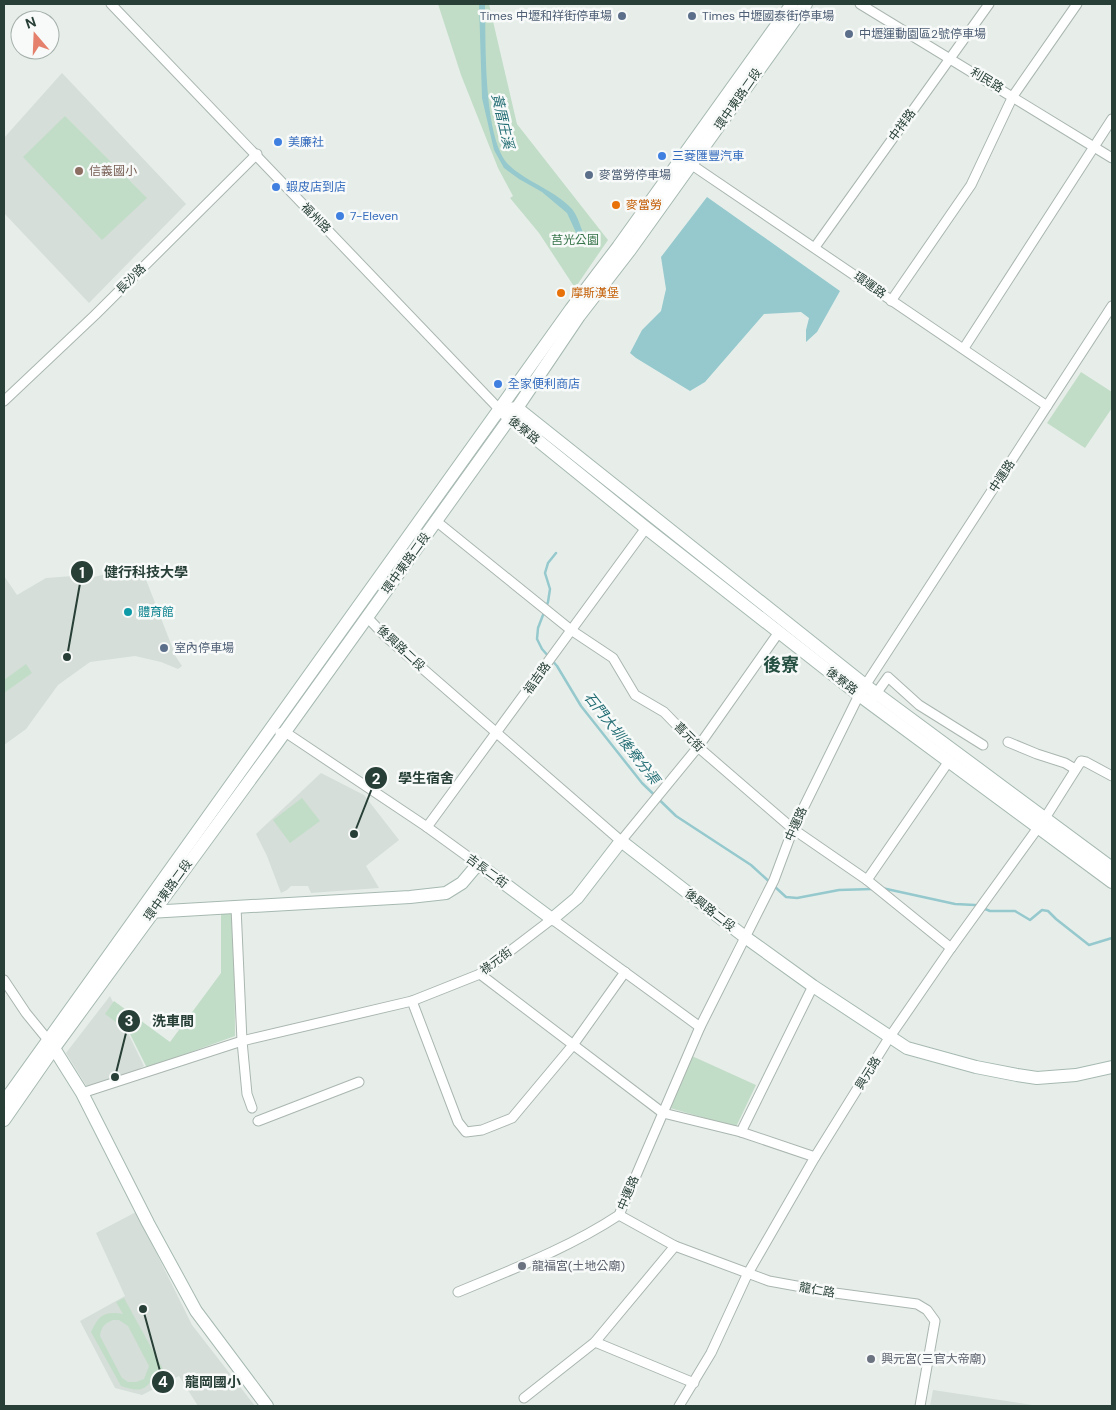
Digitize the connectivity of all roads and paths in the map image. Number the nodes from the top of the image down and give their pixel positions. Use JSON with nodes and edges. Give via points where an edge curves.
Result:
{"nodes":[{"id":1,"x":112,"y":4,"type":"edge"},
{"id":2,"x":792,"y":4,"type":"edge"},
{"id":3,"x":806,"y":4,"type":"edge"},
{"id":4,"x":860,"y":4,"type":"edge"},
{"id":5,"x":989,"y":4,"type":"edge"},
{"id":6,"x":1077,"y":4,"type":"edge"},
{"id":7,"x":950,"y":58,"type":"junction"},
{"id":8,"x":1013,"y":96,"type":"junction"},
{"id":9,"x":1112,"y":119,"type":"edge"},
{"id":10,"x":1095,"y":147,"type":"junction"},
{"id":11,"x":257,"y":154,"type":"junction"},
{"id":12,"x":1112,"y":158,"type":"edge"},
{"id":13,"x":692,"y":165,"type":"junction"},
{"id":14,"x":815,"y":247,"type":"junction"},
{"id":15,"x":891,"y":300,"type":"junction"},
{"id":16,"x":1112,"y":306,"type":"edge"},
{"id":17,"x":964,"y":348,"type":"junction"},
{"id":18,"x":4,"y":401,"type":"edge"},
{"id":19,"x":1047,"y":406,"type":"junction"},
{"id":20,"x":517,"y":408,"type":"junction"},
{"id":21,"x":504,"y":414,"type":"junction"},
{"id":22,"x":436,"y":521,"type":"junction"},
{"id":23,"x":646,"y":528,"type":"junction"},
{"id":24,"x":367,"y":617,"type":"junction"},
{"id":25,"x":571,"y":630,"type":"junction"},
{"id":26,"x":779,"y":632,"type":"junction"},
{"id":27,"x":867,"y":694,"type":"junction"},
{"id":28,"x":285,"y":732,"type":"junction"},
{"id":29,"x":496,"y":733,"type":"junction"},
{"id":30,"x":267,"y":735,"type":"junction"},
{"id":31,"x":1008,"y":742,"type":"dead end"},
{"id":32,"x":982,"y":745,"type":"dead end"},
{"id":33,"x":698,"y":748,"type":"junction"},
{"id":34,"x":949,"y":761,"type":"junction"},
{"id":35,"x":1076,"y":769,"type":"junction"},
{"id":36,"x":1112,"y":776,"type":"edge"},
{"id":37,"x":1041,"y":822,"type":"junction"},
{"id":38,"x":427,"y":827,"type":"junction"},
{"id":39,"x":793,"y":828,"type":"junction"},
{"id":40,"x":621,"y":841,"type":"junction"},
{"id":41,"x":478,"y":864,"type":"junction"},
{"id":42,"x":1112,"y":868,"type":"edge"},
{"id":43,"x":867,"y":880,"type":"junction"},
{"id":44,"x":1112,"y":882,"type":"edge"},
{"id":45,"x":236,"y":907,"type":"junction"},
{"id":46,"x":147,"y":911,"type":"junction"},
{"id":47,"x":552,"y":919,"type":"junction"},
{"id":48,"x":745,"y":937,"type":"junction"},
{"id":49,"x":951,"y":948,"type":"junction"},
{"id":50,"x":625,"y":972,"type":"junction"},
{"id":51,"x":480,"y":974,"type":"junction"},
{"id":52,"x":4,"y":980,"type":"edge"},
{"id":53,"x":813,"y":986,"type":"junction"},
{"id":54,"x":412,"y":1002,"type":"junction"},
{"id":55,"x":700,"y":1027,"type":"junction"},
{"id":56,"x":890,"y":1038,"type":"junction"},
{"id":57,"x":242,"y":1040,"type":"junction"},
{"id":58,"x":51,"y":1044,"type":"junction"},
{"id":59,"x":573,"y":1045,"type":"junction"},
{"id":60,"x":1112,"y":1067,"type":"edge"},
{"id":61,"x":359,"y":1082,"type":"dead end"},
{"id":62,"x":82,"y":1093,"type":"junction"},
{"id":63,"x":4,"y":1102,"type":"edge"},
{"id":64,"x":252,"y":1108,"type":"dead end"},
{"id":65,"x":663,"y":1113,"type":"junction"},
{"id":66,"x":4,"y":1120,"type":"edge"},
{"id":67,"x":258,"y":1121,"type":"dead end"},
{"id":68,"x":741,"y":1132,"type":"junction"},
{"id":69,"x":815,"y":1157,"type":"junction"},
{"id":70,"x":619,"y":1215,"type":"junction"},
{"id":71,"x":675,"y":1246,"type":"junction"},
{"id":72,"x":747,"y":1275,"type":"junction"},
{"id":73,"x":458,"y":1292,"type":"dead end"},
{"id":74,"x":595,"y":1342,"type":"junction"},
{"id":75,"x":694,"y":1383,"type":"junction"},
{"id":76,"x":524,"y":1398,"type":"dead end"},
{"id":77,"x":267,"y":1406,"type":"edge"},
{"id":78,"x":679,"y":1406,"type":"edge"},
{"id":79,"x":920,"y":1406,"type":"edge"}],
"edges":[{"from":1,"to":11,"type":"street","name":"福州路"},
{"from":2,"to":21,"type":"street","name":"環中東路二段","via":[[571,309]]},
{"from":3,"to":13,"type":"street","name":"環中東路二段"},
{"from":4,"to":7,"type":"street","name":"利民路"},
{"from":5,"to":7,"type":"street","name":"中祥路"},
{"from":6,"to":8,"type":"street"},
{"from":7,"to":8,"type":"street","name":"利民路"},
{"from":7,"to":14,"type":"street","name":"中祥路"},
{"from":8,"to":10,"type":"street","name":"利民路"},
{"from":8,"to":15,"type":"street","via":[[971,185]]},
{"from":9,"to":10,"type":"street"},
{"from":10,"to":12,"type":"street","name":"利民路"},
{"from":10,"to":17,"type":"street"},
{"from":11,"to":18,"type":"street","name":"長沙路"},
{"from":11,"to":21,"type":"street","name":"福州路"},
{"from":13,"to":14,"type":"street","name":"環運路"},
{"from":13,"to":20,"type":"street","name":"環中東路二段","via":[[579,316]]},
{"from":14,"to":15,"type":"street","name":"環運路"},
{"from":15,"to":17,"type":"street","name":"環運路"},
{"from":16,"to":19,"type":"street","name":"中運路"},
{"from":17,"to":19,"type":"street","name":"環運路"},
{"from":19,"to":27,"type":"street","name":"中運路"},
{"from":20,"to":21,"type":"street","name":"環中東路二段"},
{"from":20,"to":27,"type":"street","name":"後寮路"},
{"from":21,"to":22,"type":"street","name":"環中東路二段"},
{"from":21,"to":23,"type":"street","name":"後寮路"},
{"from":21,"to":30,"type":"street","name":"環中東路二段"},
{"from":22,"to":24,"type":"street","name":"環中東路二段"},
{"from":22,"to":25,"type":"street","name":"喜元街"},
{"from":23,"to":25,"type":"street","name":"福吉路"},
{"from":23,"to":26,"type":"street","name":"後寮路"},
{"from":24,"to":28,"type":"street","name":"環中東路二段"},
{"from":24,"to":29,"type":"street","name":"後興路二段"},
{"from":25,"to":29,"type":"street","name":"福吉路"},
{"from":25,"to":33,"type":"street","name":"喜元街","via":[[613,658],[635,695],[664,712]]},
{"from":26,"to":27,"type":"street","name":"後寮路"},
{"from":26,"to":33,"type":"street","name":"祿元街"},
{"from":27,"to":32,"type":"street","via":[[888,677],[919,705]]},
{"from":27,"to":34,"type":"street","name":"後寮路"},
{"from":27,"to":37,"type":"street","name":"後寮路"},
{"from":27,"to":39,"type":"street","name":"中運路"},
{"from":28,"to":30,"type":"street"},
{"from":28,"to":38,"type":"street","name":"吉長二街"},
{"from":28,"to":46,"type":"street","name":"環中東路二段"},
{"from":29,"to":38,"type":"street","name":"福吉路"},
{"from":29,"to":40,"type":"street","name":"後興路二段"},
{"from":30,"to":46,"type":"street","name":"環中東路二段"},
{"from":31,"to":35,"type":"street"},
{"from":33,"to":39,"type":"street","name":"喜元街"},
{"from":33,"to":40,"type":"street","name":"祿元街"},
{"from":34,"to":37,"type":"street","name":"後寮路"},
{"from":34,"to":43,"type":"street"},
{"from":35,"to":36,"type":"street","name":"興元路","via":[[1081,761]]},
{"from":35,"to":37,"type":"street","name":"興元路"},
{"from":37,"to":42,"type":"street","name":"後寮路"},
{"from":37,"to":44,"type":"street","name":"後寮路"},
{"from":37,"to":49,"type":"street","name":"興元路"},
{"from":38,"to":41,"type":"street","name":"吉長二街"},
{"from":39,"to":43,"type":"street","name":"喜元街"},
{"from":39,"to":48,"type":"street","name":"中運路","via":[[774,880]]},
{"from":40,"to":47,"type":"street","name":"祿元街","via":[[577,898]]},
{"from":40,"to":48,"type":"street","name":"後興路二段"},
{"from":41,"to":45,"type":"street","via":[[462,883],[446,893]]},
{"from":41,"to":47,"type":"street","name":"吉長二街"},
{"from":43,"to":49,"type":"street","name":"喜元街"},
{"from":45,"to":46,"type":"street"},
{"from":45,"to":57,"type":"street"},
{"from":46,"to":58,"type":"street","name":"環中東路二段"},
{"from":47,"to":50,"type":"street","name":"吉長二街"},
{"from":47,"to":51,"type":"street","name":"祿元街"},
{"from":48,"to":53,"type":"street","name":"後興路二段"},
{"from":48,"to":55,"type":"street","name":"中運路"},
{"from":49,"to":56,"type":"street","name":"興元路"},
{"from":50,"to":55,"type":"street","name":"吉長二街"},
{"from":50,"to":59,"type":"street"},
{"from":51,"to":54,"type":"street","name":"祿元街"},
{"from":51,"to":59,"type":"street"},
{"from":52,"to":58,"type":"street"},
{"from":53,"to":56,"type":"street","name":"後興路二段"},
{"from":53,"to":68,"type":"street"},
{"from":54,"to":57,"type":"street","name":"祿元街"},
{"from":54,"to":59,"type":"street","via":[[458,1122],[466,1132],[482,1130],[512,1118]]},
{"from":55,"to":65,"type":"street","name":"中運路"},
{"from":56,"to":60,"type":"street","name":"後興路二段","via":[[907,1048],[1017,1075],[1076,1076]]},
{"from":56,"to":69,"type":"street","name":"興元路"},
{"from":57,"to":62,"type":"street","name":"祿元街"},
{"from":57,"to":64,"type":"street","via":[[247,1094]]},
{"from":58,"to":62,"type":"street"},
{"from":58,"to":63,"type":"street","name":"環中東路二段"},
{"from":58,"to":66,"type":"street","name":"環中東路二段"},
{"from":59,"to":65,"type":"street"},
{"from":61,"to":67,"type":"street"},
{"from":62,"to":77,"type":"street","via":[[196,1311]]},
{"from":65,"to":68,"type":"street"},
{"from":65,"to":70,"type":"street","name":"中運路"},
{"from":68,"to":69,"type":"street"},
{"from":69,"to":72,"type":"street","name":"興元路"},
{"from":70,"to":71,"type":"street","name":"龍仁路"},
{"from":70,"to":73,"type":"street","name":"中運路","via":[[558,1250]]},
{"from":71,"to":72,"type":"street","name":"龍仁路"},
{"from":71,"to":74,"type":"street"},
{"from":72,"to":75,"type":"street","name":"興元路"},
{"from":72,"to":79,"type":"street","name":"龍仁路","via":[[768,1282],[917,1304],[927,1310],[934,1321]]},
{"from":74,"to":75,"type":"street"},
{"from":74,"to":76,"type":"street"},
{"from":75,"to":78,"type":"street","name":"興元路"}]}
